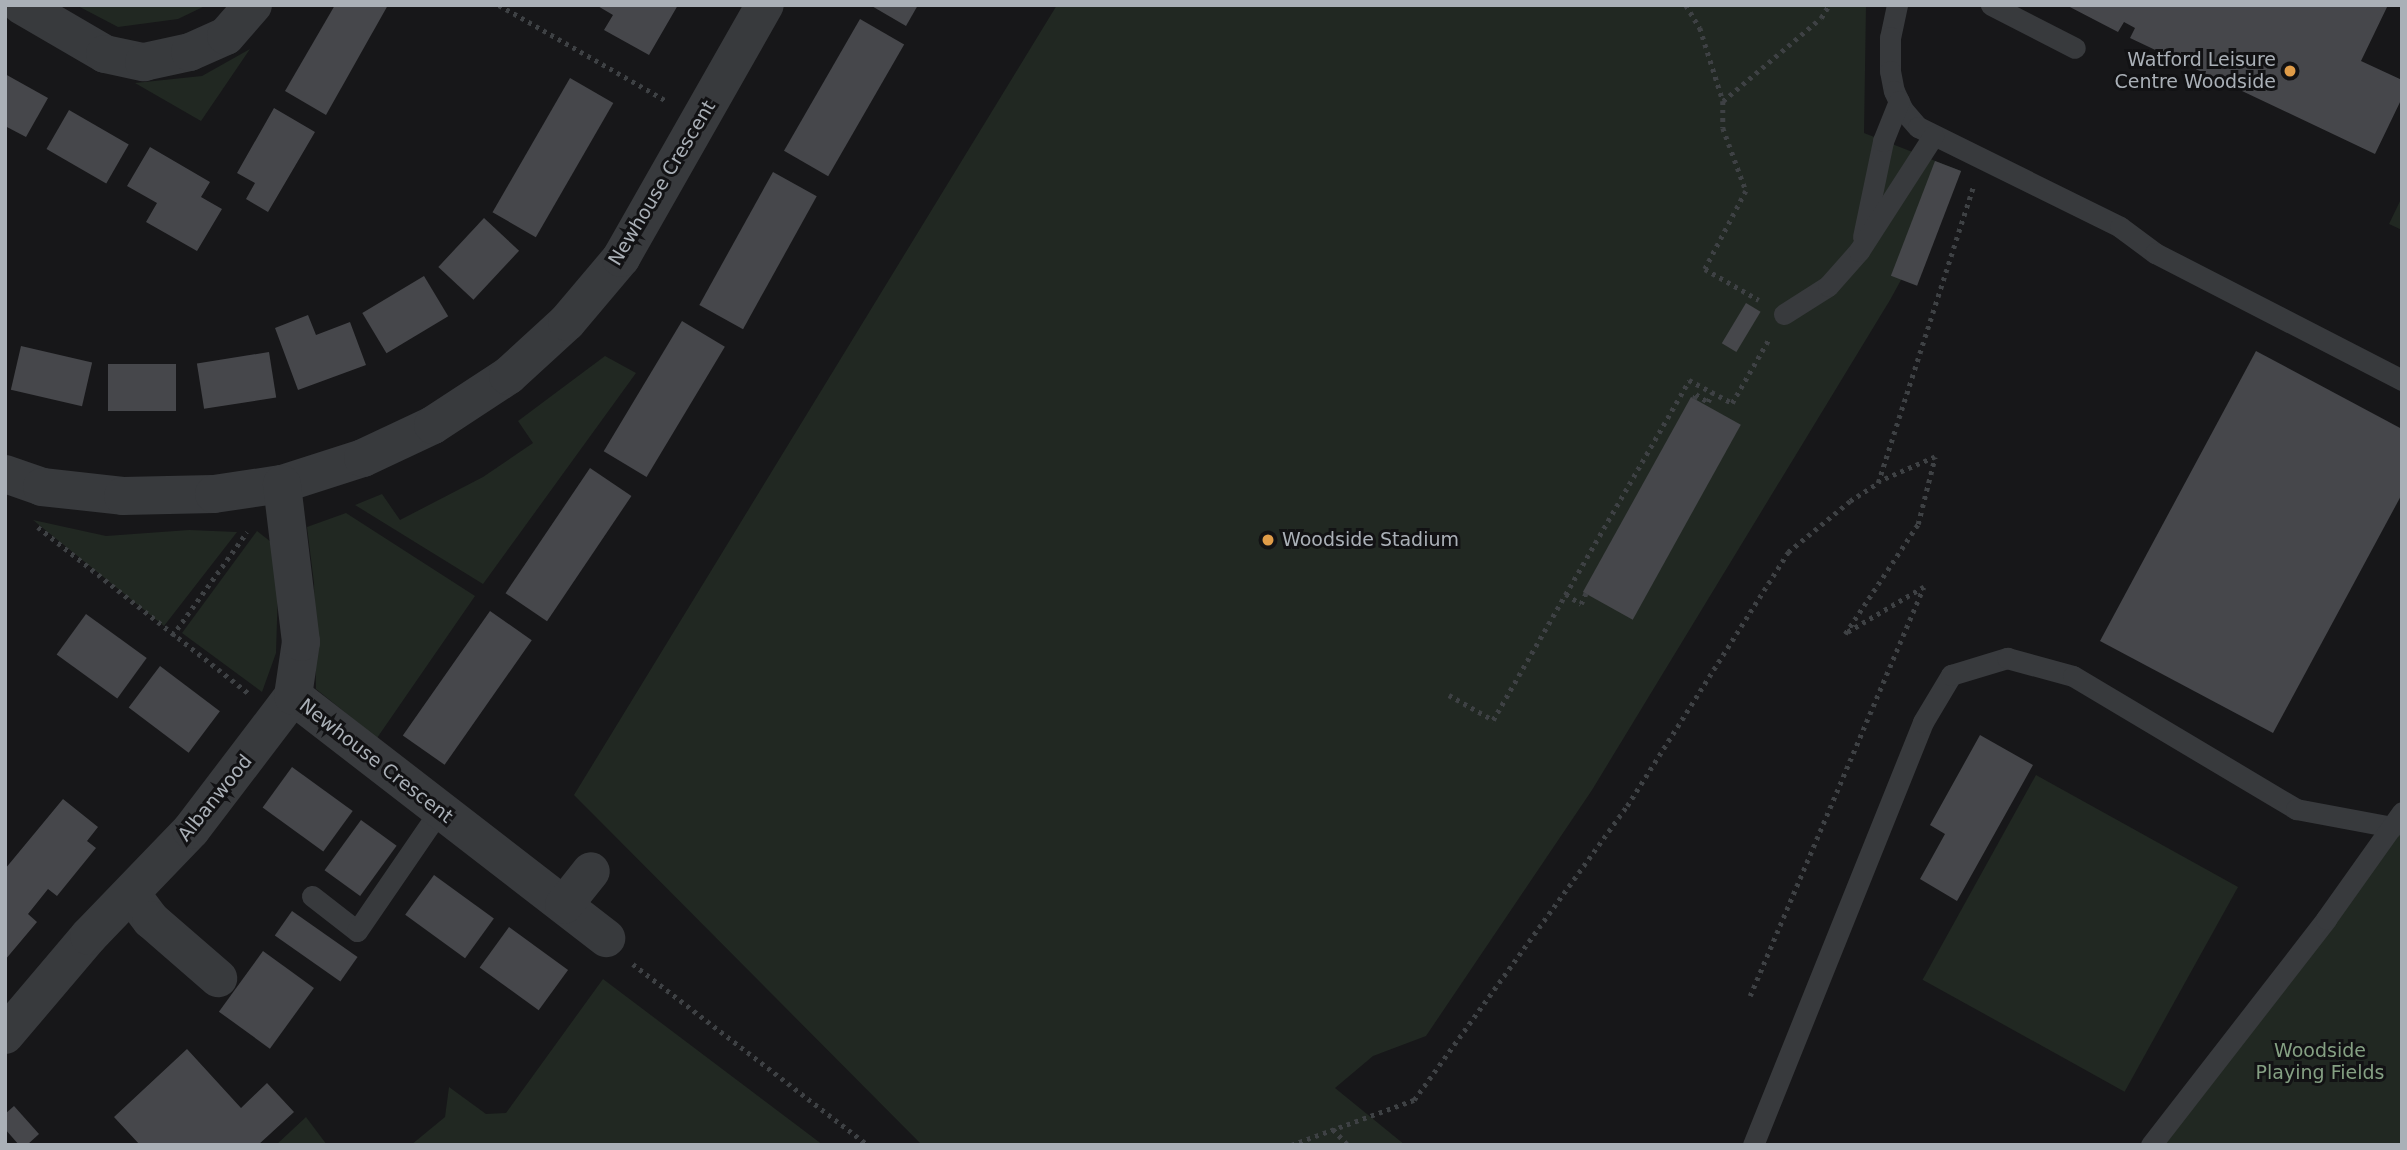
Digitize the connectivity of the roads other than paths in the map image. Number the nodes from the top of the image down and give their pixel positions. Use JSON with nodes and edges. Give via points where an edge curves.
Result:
{"nodes":[{"id":1,"x":21,"y":5,"type":"edge"},
{"id":2,"x":253,"y":5,"type":"edge"},
{"id":3,"x":765,"y":5,"type":"edge"},
{"id":4,"x":1897,"y":5,"type":"edge"},
{"id":5,"x":1991,"y":5,"type":"edge"},
{"id":6,"x":2075,"y":48,"type":"dead end"},
{"id":7,"x":1899,"y":101,"type":"junction"},
{"id":8,"x":1933,"y":136,"type":"junction"},
{"id":9,"x":1860,"y":251,"type":"junction"},
{"id":10,"x":1784,"y":314,"type":"road end"},
{"id":11,"x":2402,"y":380,"type":"edge"},
{"id":12,"x":5,"y":474,"type":"edge"},
{"id":13,"x":282,"y":484,"type":"junction"},
{"id":14,"x":286,"y":706,"type":"junction"},
{"id":15,"x":440,"y":810,"type":"junction"},
{"id":16,"x":2397,"y":819,"type":"edge"},
{"id":17,"x":591,"y":871,"type":"dead end"},
{"id":18,"x":132,"y":895,"type":"junction"},
{"id":19,"x":312,"y":896,"type":"dead end"},
{"id":20,"x":565,"y":905,"type":"junction"},
{"id":21,"x":606,"y":938,"type":"road end"},
{"id":22,"x":218,"y":978,"type":"dead end"},
{"id":23,"x":5,"y":1035,"type":"edge"},
{"id":24,"x":1753,"y":1145,"type":"edge"},
{"id":25,"x":2151,"y":1145,"type":"edge"}],
"edges":[{"from":1,"to":2,"type":"street","via":[[105,54],[144,62],[190,52],[226,36]]},
{"from":3,"to":13,"type":"street","name":"Newhouse Crescent","via":[[621,258],[567,322],[508,376],[433,425],[363,458]]},
{"from":4,"to":7,"type":"lane","via":[[1889,52]]},
{"from":5,"to":6,"type":"lane"},
{"from":7,"to":8,"type":"lane","via":[[1918,127]]},
{"from":7,"to":9,"type":"lane","via":[[1883,141]]},
{"from":8,"to":9,"type":"lane"},
{"from":8,"to":11,"type":"lane","via":[[2120,227],[2155,253]]},
{"from":9,"to":10,"type":"lane","via":[[1828,286]]},
{"from":12,"to":13,"type":"street","name":"Newhouse Crescent","via":[[42,487],[123,496],[214,494]]},
{"from":13,"to":14,"type":"street","name":"Newhouse Crescent","via":[[302,642]]},
{"from":14,"to":15,"type":"street","name":"Newhouse Crescent"},
{"from":14,"to":18,"type":"street","name":"Albanwood","via":[[191,830]]},
{"from":15,"to":19,"type":"lane","via":[[357,931]]},
{"from":15,"to":20,"type":"street","name":"Newhouse Crescent"},
{"from":16,"to":24,"type":"lane","via":[[2296,809],[2073,676],[2007,658],[1951,676],[1923,722]]},
{"from":16,"to":25,"type":"lane","via":[[2326,919]]},
{"from":17,"to":20,"type":"street"},
{"from":18,"to":22,"type":"street","via":[[151,920]]},
{"from":18,"to":23,"type":"street","name":"Albanwood","via":[[89,936]]},
{"from":20,"to":21,"type":"street","name":"Newhouse Crescent"}]}
